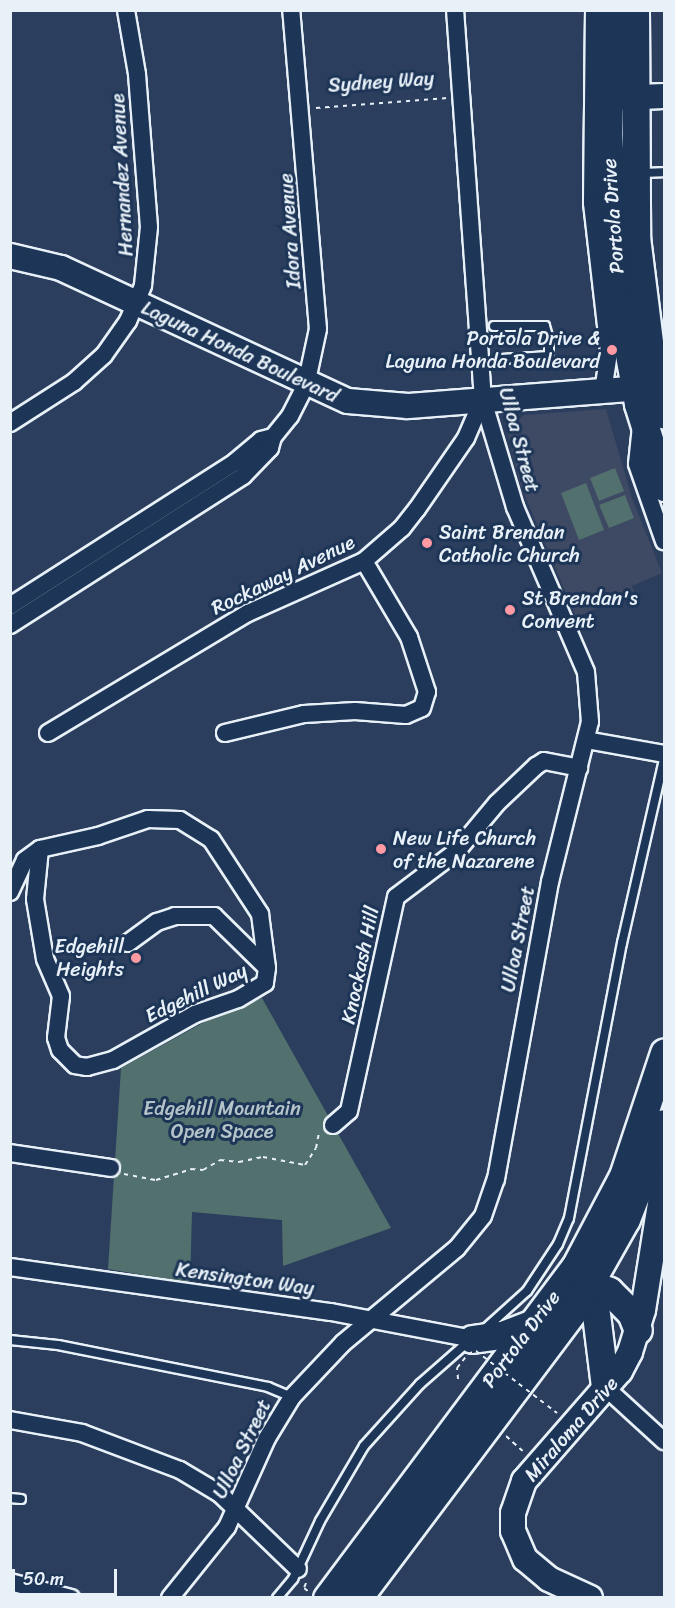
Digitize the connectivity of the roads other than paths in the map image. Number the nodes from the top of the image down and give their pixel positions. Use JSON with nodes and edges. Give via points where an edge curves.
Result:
{"nodes":[{"id":1,"x":126,"y":10,"type":"edge"},
{"id":2,"x":291,"y":10,"type":"edge"},
{"id":3,"x":455,"y":10,"type":"edge"},
{"id":4,"x":462,"y":10,"type":"edge"},
{"id":5,"x":594,"y":10,"type":"edge"},
{"id":6,"x":610,"y":10,"type":"edge"},
{"id":7,"x":635,"y":10,"type":"edge"},
{"id":8,"x":458,"y":35,"type":"junction"},
{"id":9,"x":664,"y":96,"type":"edge"},
{"id":10,"x":620,"y":98,"type":"junction"},
{"id":11,"x":664,"y":172,"type":"edge"},
{"id":12,"x":634,"y":174,"type":"junction"},
{"id":13,"x":10,"y":256,"type":"edge"},
{"id":14,"x":136,"y":304,"type":"junction"},
{"id":15,"x":494,"y":326,"type":"dead end"},
{"id":16,"x":501,"y":359,"type":"dead end"},
{"id":17,"x":306,"y":385,"type":"junction"},
{"id":18,"x":646,"y":388,"type":"junction"},
{"id":19,"x":603,"y":391,"type":"junction"},
{"id":20,"x":483,"y":400,"type":"junction"},
{"id":21,"x":653,"y":417,"type":"edge"},
{"id":22,"x":10,"y":423,"type":"edge"},
{"id":23,"x":273,"y":437,"type":"junction"},
{"id":24,"x":664,"y":488,"type":"edge"},
{"id":25,"x":664,"y":541,"type":"edge"},
{"id":26,"x":364,"y":561,"type":"junction"},
{"id":27,"x":10,"y":606,"type":"edge"},
{"id":28,"x":10,"y":625,"type":"edge"},
{"id":29,"x":48,"y":733,"type":"dead end"},
{"id":30,"x":225,"y":733,"type":"dead end"},
{"id":31,"x":586,"y":740,"type":"junction"},
{"id":32,"x":664,"y":754,"type":"edge"},
{"id":33,"x":664,"y":760,"type":"edge"},
{"id":34,"x":579,"y":768,"type":"junction"},
{"id":35,"x":40,"y":849,"type":"junction"},
{"id":36,"x":10,"y":892,"type":"edge"},
{"id":37,"x":128,"y":943,"type":"dead end"},
{"id":38,"x":267,"y":968,"type":"junction"},
{"id":39,"x":664,"y":1053,"type":"edge"},
{"id":40,"x":664,"y":1123,"type":"edge"},
{"id":41,"x":333,"y":1125,"type":"road end"},
{"id":42,"x":10,"y":1153,"type":"edge"},
{"id":43,"x":653,"y":1159,"type":"junction"},
{"id":44,"x":111,"y":1168,"type":"road end"},
{"id":45,"x":661,"y":1197,"type":"joint"},
{"id":46,"x":591,"y":1240,"type":"junction"},
{"id":47,"x":10,"y":1267,"type":"edge"},
{"id":48,"x":591,"y":1281,"type":"junction"},
{"id":49,"x":558,"y":1290,"type":"junction"},
{"id":50,"x":370,"y":1322,"type":"junction"},
{"id":51,"x":534,"y":1323,"type":"junction"},
{"id":52,"x":638,"y":1330,"type":"junction"},
{"id":53,"x":472,"y":1339,"type":"junction"},
{"id":54,"x":10,"y":1340,"type":"edge"},
{"id":55,"x":494,"y":1376,"type":"junction"},
{"id":56,"x":605,"y":1387,"type":"junction"},
{"id":57,"x":292,"y":1396,"type":"junction"},
{"id":58,"x":10,"y":1420,"type":"edge"},
{"id":59,"x":664,"y":1441,"type":"edge"},
{"id":60,"x":10,"y":1498,"type":"edge"},
{"id":61,"x":21,"y":1499,"type":"dead end"},
{"id":62,"x":237,"y":1509,"type":"junction"},
{"id":63,"x":419,"y":1517,"type":"junction"},
{"id":64,"x":298,"y":1569,"type":"junction"},
{"id":65,"x":10,"y":1582,"type":"edge"},
{"id":66,"x":71,"y":1598,"type":"edge"},
{"id":67,"x":170,"y":1598,"type":"edge"},
{"id":68,"x":277,"y":1598,"type":"edge"},
{"id":69,"x":327,"y":1598,"type":"edge"},
{"id":70,"x":358,"y":1598,"type":"edge"},
{"id":71,"x":384,"y":1598,"type":"edge"},
{"id":72,"x":590,"y":1598,"type":"edge"}],
"edges":[{"from":1,"to":14,"type":"street","name":"Hernandez Avenue","via":[[137,74],[149,227],[147,267]]},
{"from":2,"to":17,"type":"street","name":"Idora Avenue","via":[[318,329]]},
{"from":3,"to":8,"type":"street","name":"Ulloa Street"},
{"from":4,"to":8,"type":"street"},
{"from":5,"to":19,"type":"street","name":"Portola Drive","via":[[592,203],[609,353]]},
{"from":6,"to":10,"type":"main road","name":"Portola Drive"},
{"from":7,"to":10,"type":"main road","name":"Portola Drive"},
{"from":8,"to":20,"type":"street","name":"Ulloa Street"},
{"from":9,"to":10,"type":"street"},
{"from":10,"to":12,"type":"main road","name":"Portola Drive"},
{"from":10,"to":18,"type":"main road","name":"Portola Drive","via":[[615,258]]},
{"from":11,"to":12,"type":"lane"},
{"from":12,"to":18,"type":"main road","name":"Portola Drive"},
{"from":13,"to":14,"type":"street","name":"Laguna Honda Boulevard","via":[[52,265]]},
{"from":14,"to":17,"type":"street","name":"Laguna Honda Boulevard"},
{"from":14,"to":22,"type":"street","name":"Hernandez Avenue","via":[[117,339],[89,370]]},
{"from":15,"to":16,"type":"lane","via":[[545,326],[549,340],[549,356]]},
{"from":17,"to":20,"type":"street","name":"Laguna Honda Boulevard","via":[[348,401],[385,407]]},
{"from":17,"to":23,"type":"street","name":"Idora Avenue","via":[[290,416]]},
{"from":18,"to":19,"type":"street","name":"Laguna Honda Boulevard"},
{"from":18,"to":21,"type":"main road","name":"Portola Drive"},
{"from":19,"to":20,"type":"street","name":"Laguna Honda Boulevard"},
{"from":20,"to":26,"type":"street","name":"Rockaway Avenue","via":[[466,438],[417,509],[402,528]]},
{"from":20,"to":31,"type":"street","name":"Ulloa Street","via":[[515,507],[586,672],[592,706]]},
{"from":21,"to":24,"type":"main road","name":"Portola Drive"},
{"from":21,"to":25,"type":"street","name":"Portola Drive","via":[[637,464]]},
{"from":23,"to":27,"type":"street","name":"Idora Avenue"},
{"from":23,"to":28,"type":"street","name":"Idora Avenue","via":[[264,456],[243,476]]},
{"from":26,"to":29,"type":"street","name":"Rockaway Avenue","via":[[248,613]]},
{"from":26,"to":30,"type":"street","via":[[409,637],[427,692],[422,708],[406,715],[355,711],[304,714]]},
{"from":31,"to":32,"type":"street"},
{"from":31,"to":34,"type":"street","name":"Ulloa Street"},
{"from":33,"to":53,"type":"lane","via":[[622,943],[569,1218],[558,1244],[527,1291]]},
{"from":34,"to":41,"type":"street","name":"Knockash Hill","via":[[553,762],[536,766],[490,810],[457,851],[396,897],[349,1112]]},
{"from":34,"to":50,"type":"street","name":"Ulloa Street","via":[[541,926],[491,1198],[464,1241]]},
{"from":35,"to":36,"type":"street","via":[[25,860]]},
{"from":35,"to":38,"type":"street","name":"Edgehill Way","via":[[148,819],[170,817],[195,827],[211,838],[260,914]]},
{"from":35,"to":38,"type":"street","name":"Edgehill Way","via":[[35,898],[45,959],[61,996],[56,1038],[60,1050],[75,1065],[106,1063],[195,1014],[238,999],[265,983]]},
{"from":37,"to":38,"type":"street","via":[[157,922],[175,916],[214,916]]},
{"from":39,"to":46,"type":"main road","name":"Portola Drive","via":[[637,1143]]},
{"from":40,"to":43,"type":"main road","name":"Portola Drive"},
{"from":42,"to":44,"type":"street"},
{"from":43,"to":45,"type":"main road"},
{"from":43,"to":48,"type":"main road","name":"Portola Drive","via":[[626,1219]]},
{"from":45,"to":52,"type":"street"},
{"from":46,"to":48,"type":"main road"},
{"from":46,"to":49,"type":"main road","name":"Portola Drive"},
{"from":47,"to":50,"type":"street","name":"Kensington Way","via":[[331,1312]]},
{"from":48,"to":49,"type":"main road","via":[[571,1281]]},
{"from":48,"to":52,"type":"main road","via":[[625,1307]]},
{"from":48,"to":56,"type":"main road"},
{"from":48,"to":63,"type":"main road","name":"Portola Drive"},
{"from":49,"to":51,"type":"main road","name":"Portola Drive"},
{"from":50,"to":53,"type":"street","name":"Kensington Way"},
{"from":50,"to":57,"type":"street","name":"Ulloa Street"},
{"from":51,"to":53,"type":"main road","via":[[508,1333]]},
{"from":51,"to":55,"type":"main road","name":"Portola Drive"},
{"from":52,"to":56,"type":"street","name":"Miraloma Drive","via":[[620,1371]]},
{"from":53,"to":55,"type":"main road","via":[[484,1342],[495,1354]]},
{"from":53,"to":64,"type":"lane","via":[[420,1384],[364,1446],[320,1521]]},
{"from":54,"to":57,"type":"lane","via":[[58,1345]]},
{"from":55,"to":69,"type":"main road","name":"Portola Drive"},
{"from":56,"to":59,"type":"street"},
{"from":56,"to":72,"type":"street","name":"Miraloma Drive","via":[[524,1481],[513,1513],[513,1531],[525,1559],[549,1579]]},
{"from":57,"to":62,"type":"street","name":"Ulloa Street","via":[[267,1438]]},
{"from":58,"to":62,"type":"street","via":[[82,1433],[157,1459],[201,1482]]},
{"from":60,"to":61,"type":"lane"},
{"from":62,"to":64,"type":"street"},
{"from":62,"to":67,"type":"street","name":"Ulloa Street","via":[[217,1543]]},
{"from":63,"to":70,"type":"main road","name":"Portola Drive"},
{"from":63,"to":71,"type":"main road"},
{"from":64,"to":68,"type":"lane"},
{"from":65,"to":66,"type":"street"}]}
